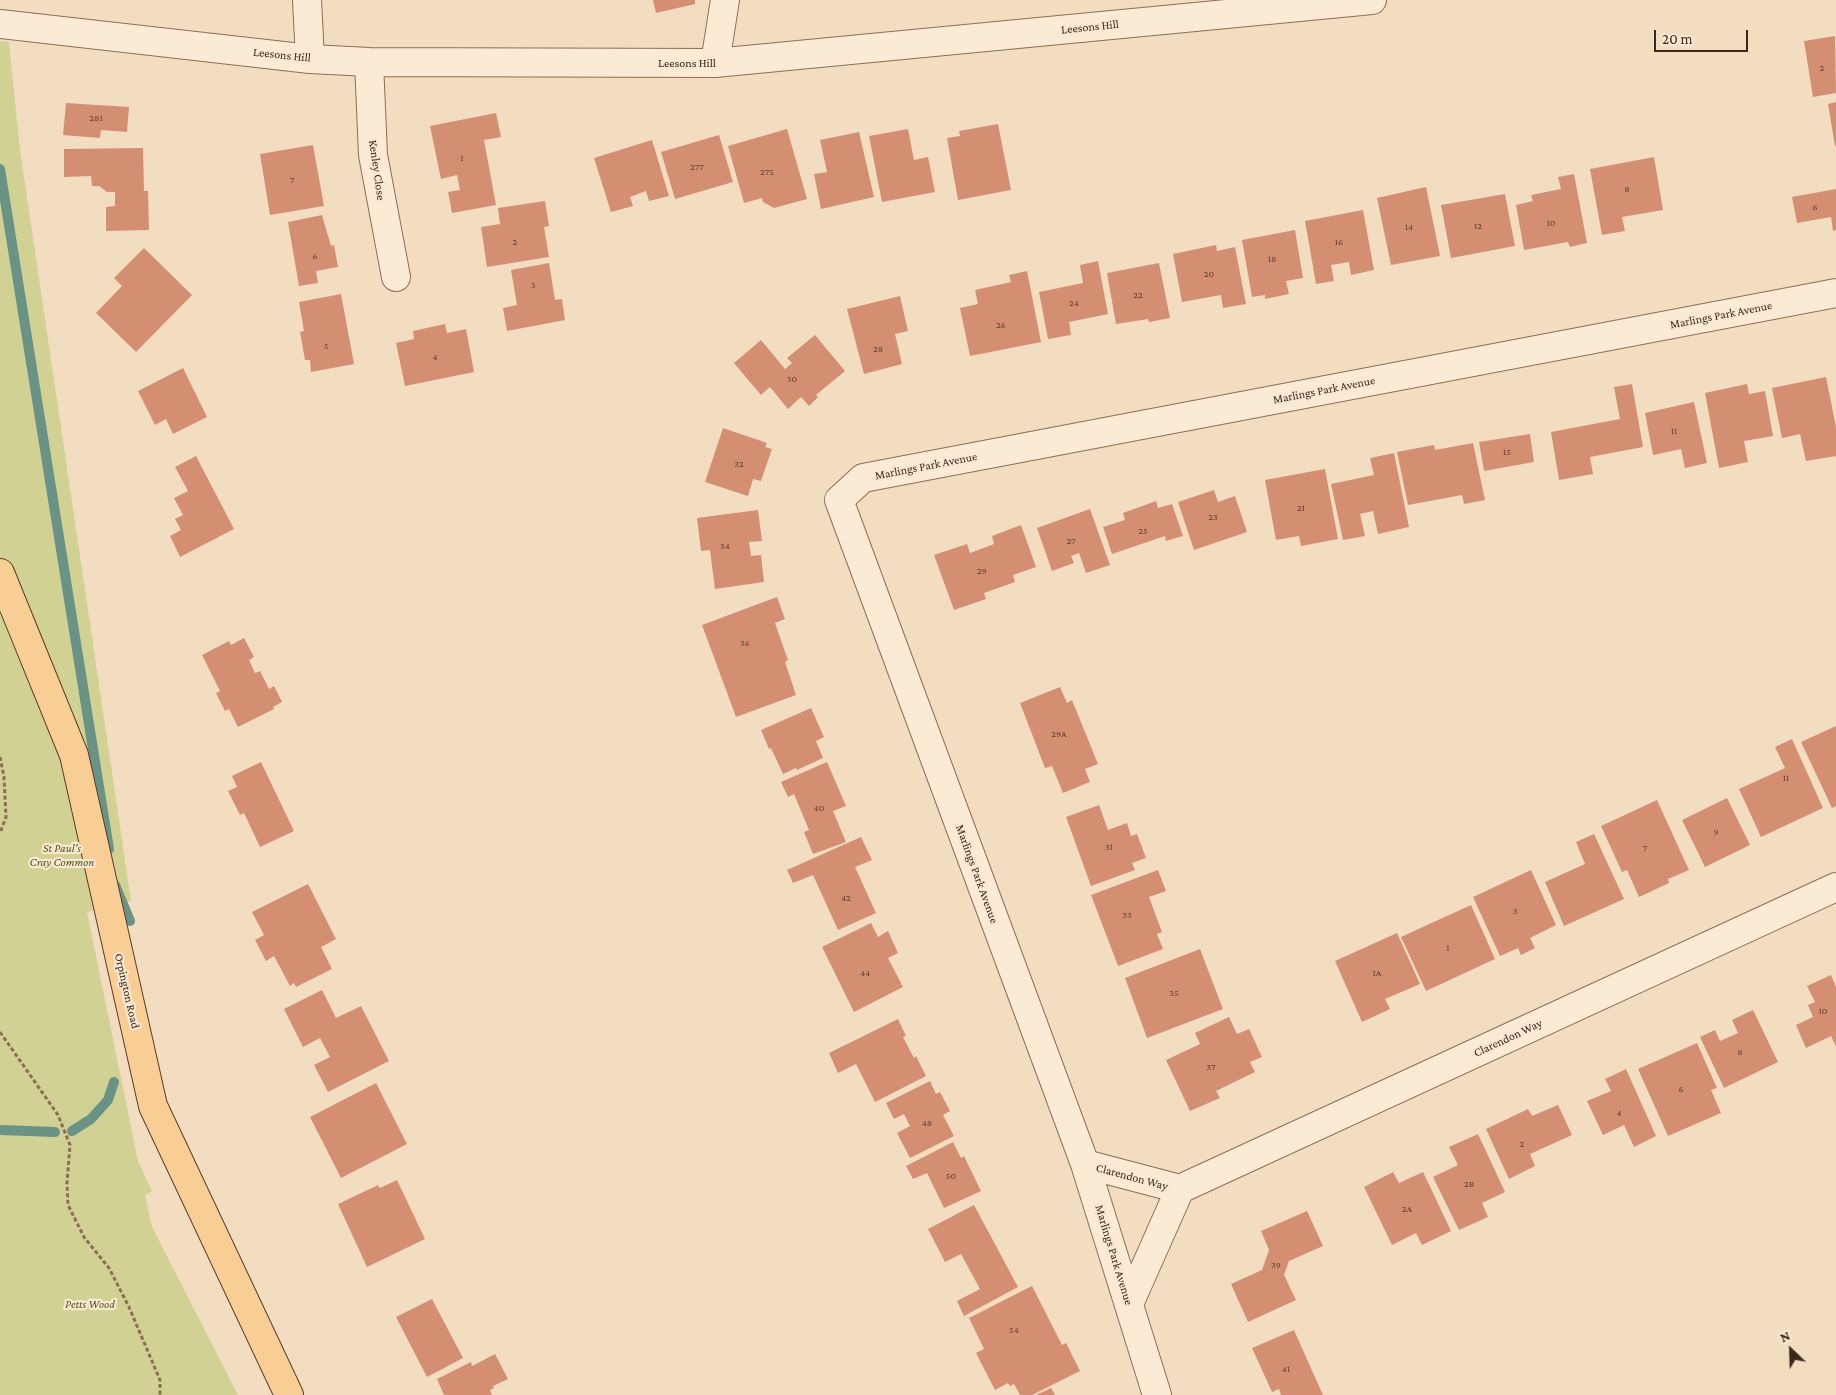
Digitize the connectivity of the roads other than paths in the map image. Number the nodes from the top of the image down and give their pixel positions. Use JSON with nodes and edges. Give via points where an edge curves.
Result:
{"nodes":[{"id":1,"x":307,"y":0,"type":"edge"},
{"id":2,"x":725,"y":0,"type":"edge"},
{"id":3,"x":1372,"y":0,"type":"edge"},
{"id":4,"x":0,"y":24,"type":"edge"},
{"id":5,"x":310,"y":58,"type":"junction"},
{"id":6,"x":369,"y":62,"type":"junction"},
{"id":7,"x":715,"y":63,"type":"junction"},
{"id":8,"x":396,"y":277,"type":"dead end"},
{"id":9,"x":1836,"y":293,"type":"edge"},
{"id":10,"x":0,"y":573,"type":"edge"},
{"id":11,"x":1836,"y":887,"type":"edge"},
{"id":12,"x":1085,"y":1164,"type":"junction"},
{"id":13,"x":1180,"y":1190,"type":"junction"},
{"id":14,"x":1129,"y":1304,"type":"junction"},
{"id":15,"x":289,"y":1395,"type":"edge"},
{"id":16,"x":1157,"y":1395,"type":"edge"}],
"edges":[{"from":1,"to":5,"type":"street"},
{"from":2,"to":7,"type":"street"},
{"from":3,"to":7,"type":"street","name":"Leesons Hill"},
{"from":4,"to":5,"type":"street","name":"Leesons Hill"},
{"from":5,"to":6,"type":"street","name":"Leesons Hill"},
{"from":6,"to":7,"type":"street","name":"Leesons Hill"},
{"from":6,"to":8,"type":"street","name":"Kenley Close","via":[[373,155]]},
{"from":9,"to":12,"type":"street","name":"Marlings Park Avenue","via":[[863,478],[839,500]]},
{"from":10,"to":15,"type":"main road","name":"Orpington Road","via":[[74,755],[153,1106]]},
{"from":11,"to":13,"type":"street","name":"Clarendon Way"},
{"from":12,"to":13,"type":"street","name":"Clarendon Way"},
{"from":12,"to":14,"type":"street","name":"Marlings Park Avenue"},
{"from":13,"to":14,"type":"street","name":"Clarendon Way"},
{"from":14,"to":16,"type":"street","name":"Marlings Park Avenue"}]}
